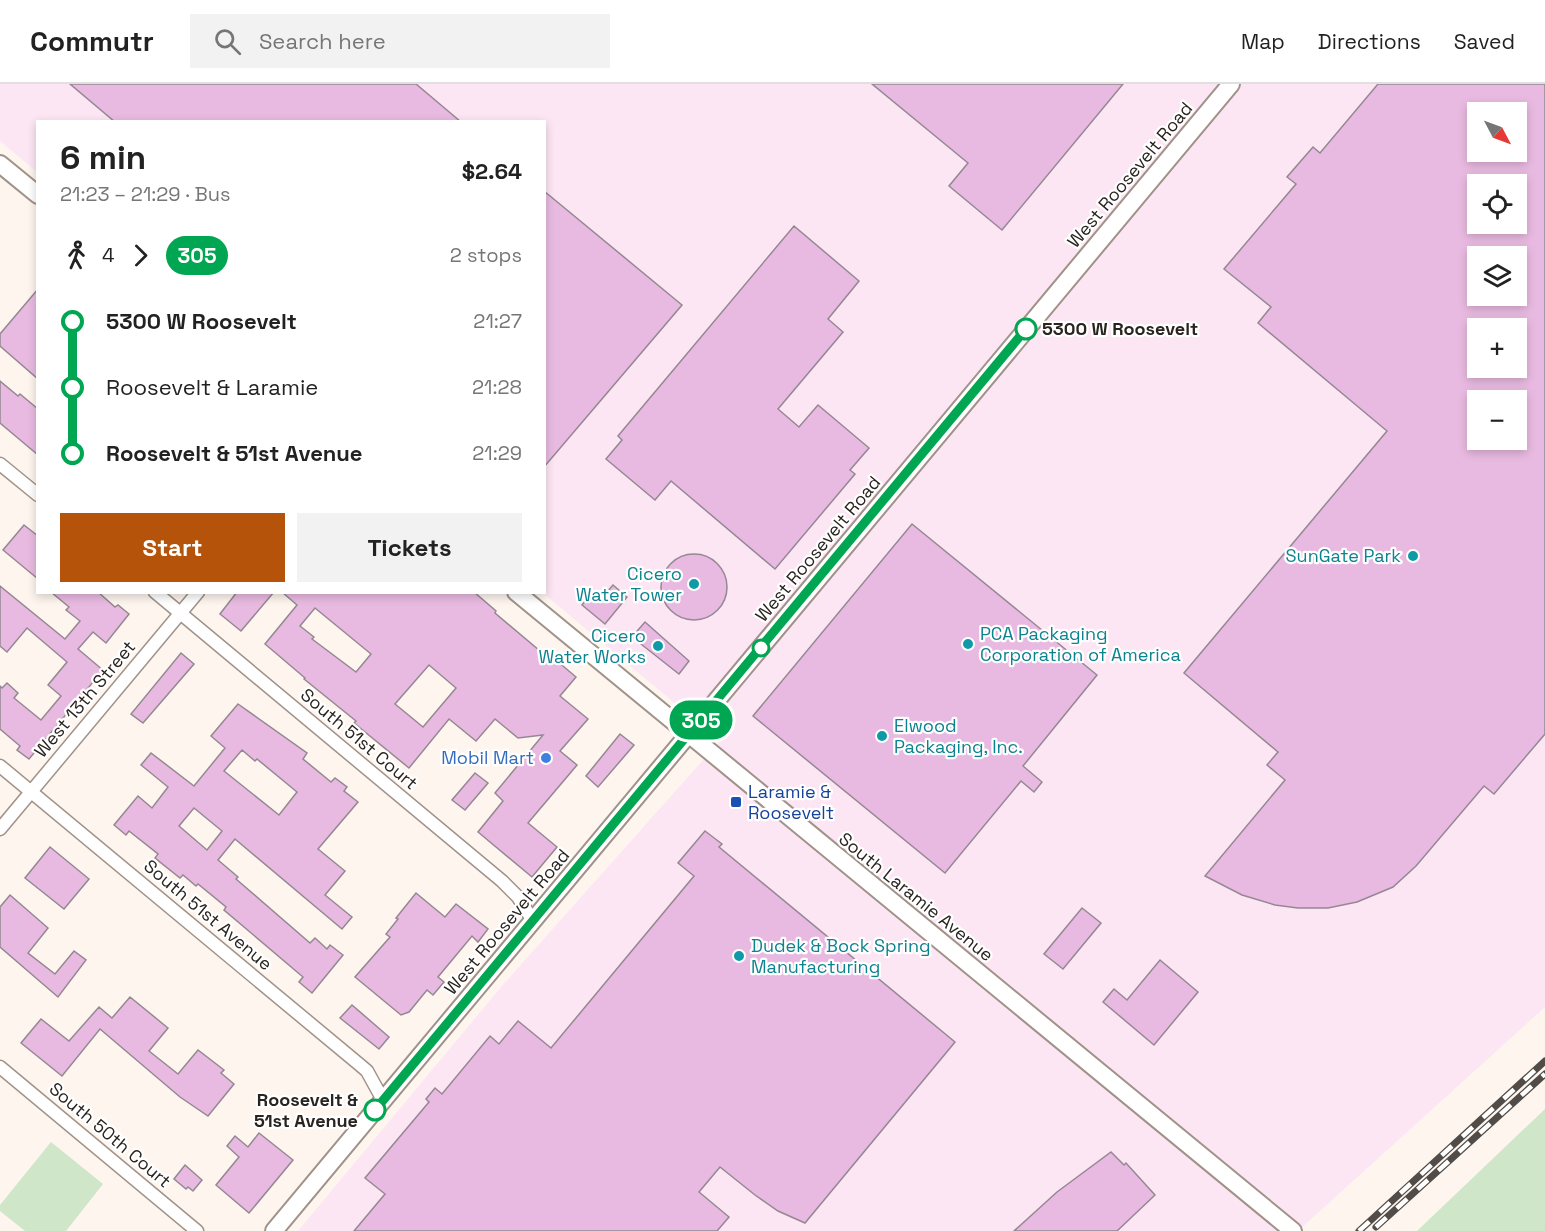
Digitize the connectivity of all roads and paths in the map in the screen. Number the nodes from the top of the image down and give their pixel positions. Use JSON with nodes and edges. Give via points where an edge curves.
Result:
{"nodes":[{"id":1,"x":1231,"y":84,"type":"edge"},
{"id":2,"x":0,"y":164,"type":"edge"},
{"id":3,"x":36,"y":193,"type":"edge"},
{"id":4,"x":0,"y":464,"type":"edge"},
{"id":5,"x":36,"y":493,"type":"edge"},
{"id":6,"x":157,"y":594,"type":"edge"},
{"id":7,"x":196,"y":594,"type":"edge"},
{"id":8,"x":518,"y":594,"type":"edge"},
{"id":9,"x":180,"y":614,"type":"junction"},
{"id":10,"x":688,"y":736,"type":"junction"},
{"id":11,"x":0,"y":766,"type":"edge"},
{"id":12,"x":31,"y":792,"type":"junction"},
{"id":13,"x":0,"y":829,"type":"edge"},
{"id":14,"x":533,"y":921,"type":"junction"},
{"id":15,"x":0,"y":1067,"type":"edge"},
{"id":16,"x":383,"y":1100,"type":"junction"},
{"id":17,"x":197,"y":1231,"type":"edge"},
{"id":18,"x":274,"y":1231,"type":"edge"},
{"id":19,"x":1293,"y":1231,"type":"edge"}],
"edges":[{"from":1,"to":10,"type":"main road","name":"West Roosevelt Road"},
{"from":2,"to":3,"type":"main road"},
{"from":4,"to":5,"type":"street"},
{"from":6,"to":9,"type":"street","name":"South 51st Court"},
{"from":7,"to":9,"type":"street","name":"West 13th Street"},
{"from":8,"to":10,"type":"main road","name":"South Laramie Avenue"},
{"from":9,"to":12,"type":"street","name":"West 13th Street"},
{"from":9,"to":14,"type":"street","name":"South 51st Court","via":[[502,881]]},
{"from":10,"to":14,"type":"main road","name":"West Roosevelt Road"},
{"from":10,"to":19,"type":"main road","name":"South Laramie Avenue"},
{"from":11,"to":12,"type":"street","name":"South 51st Avenue"},
{"from":12,"to":13,"type":"street","name":"West 13th Street"},
{"from":12,"to":16,"type":"street","name":"South 51st Avenue","via":[[367,1071]]},
{"from":14,"to":16,"type":"main road","name":"West Roosevelt Road"},
{"from":15,"to":17,"type":"street","name":"South 50th Court"},
{"from":16,"to":18,"type":"main road","name":"West Roosevelt Road"}]}
